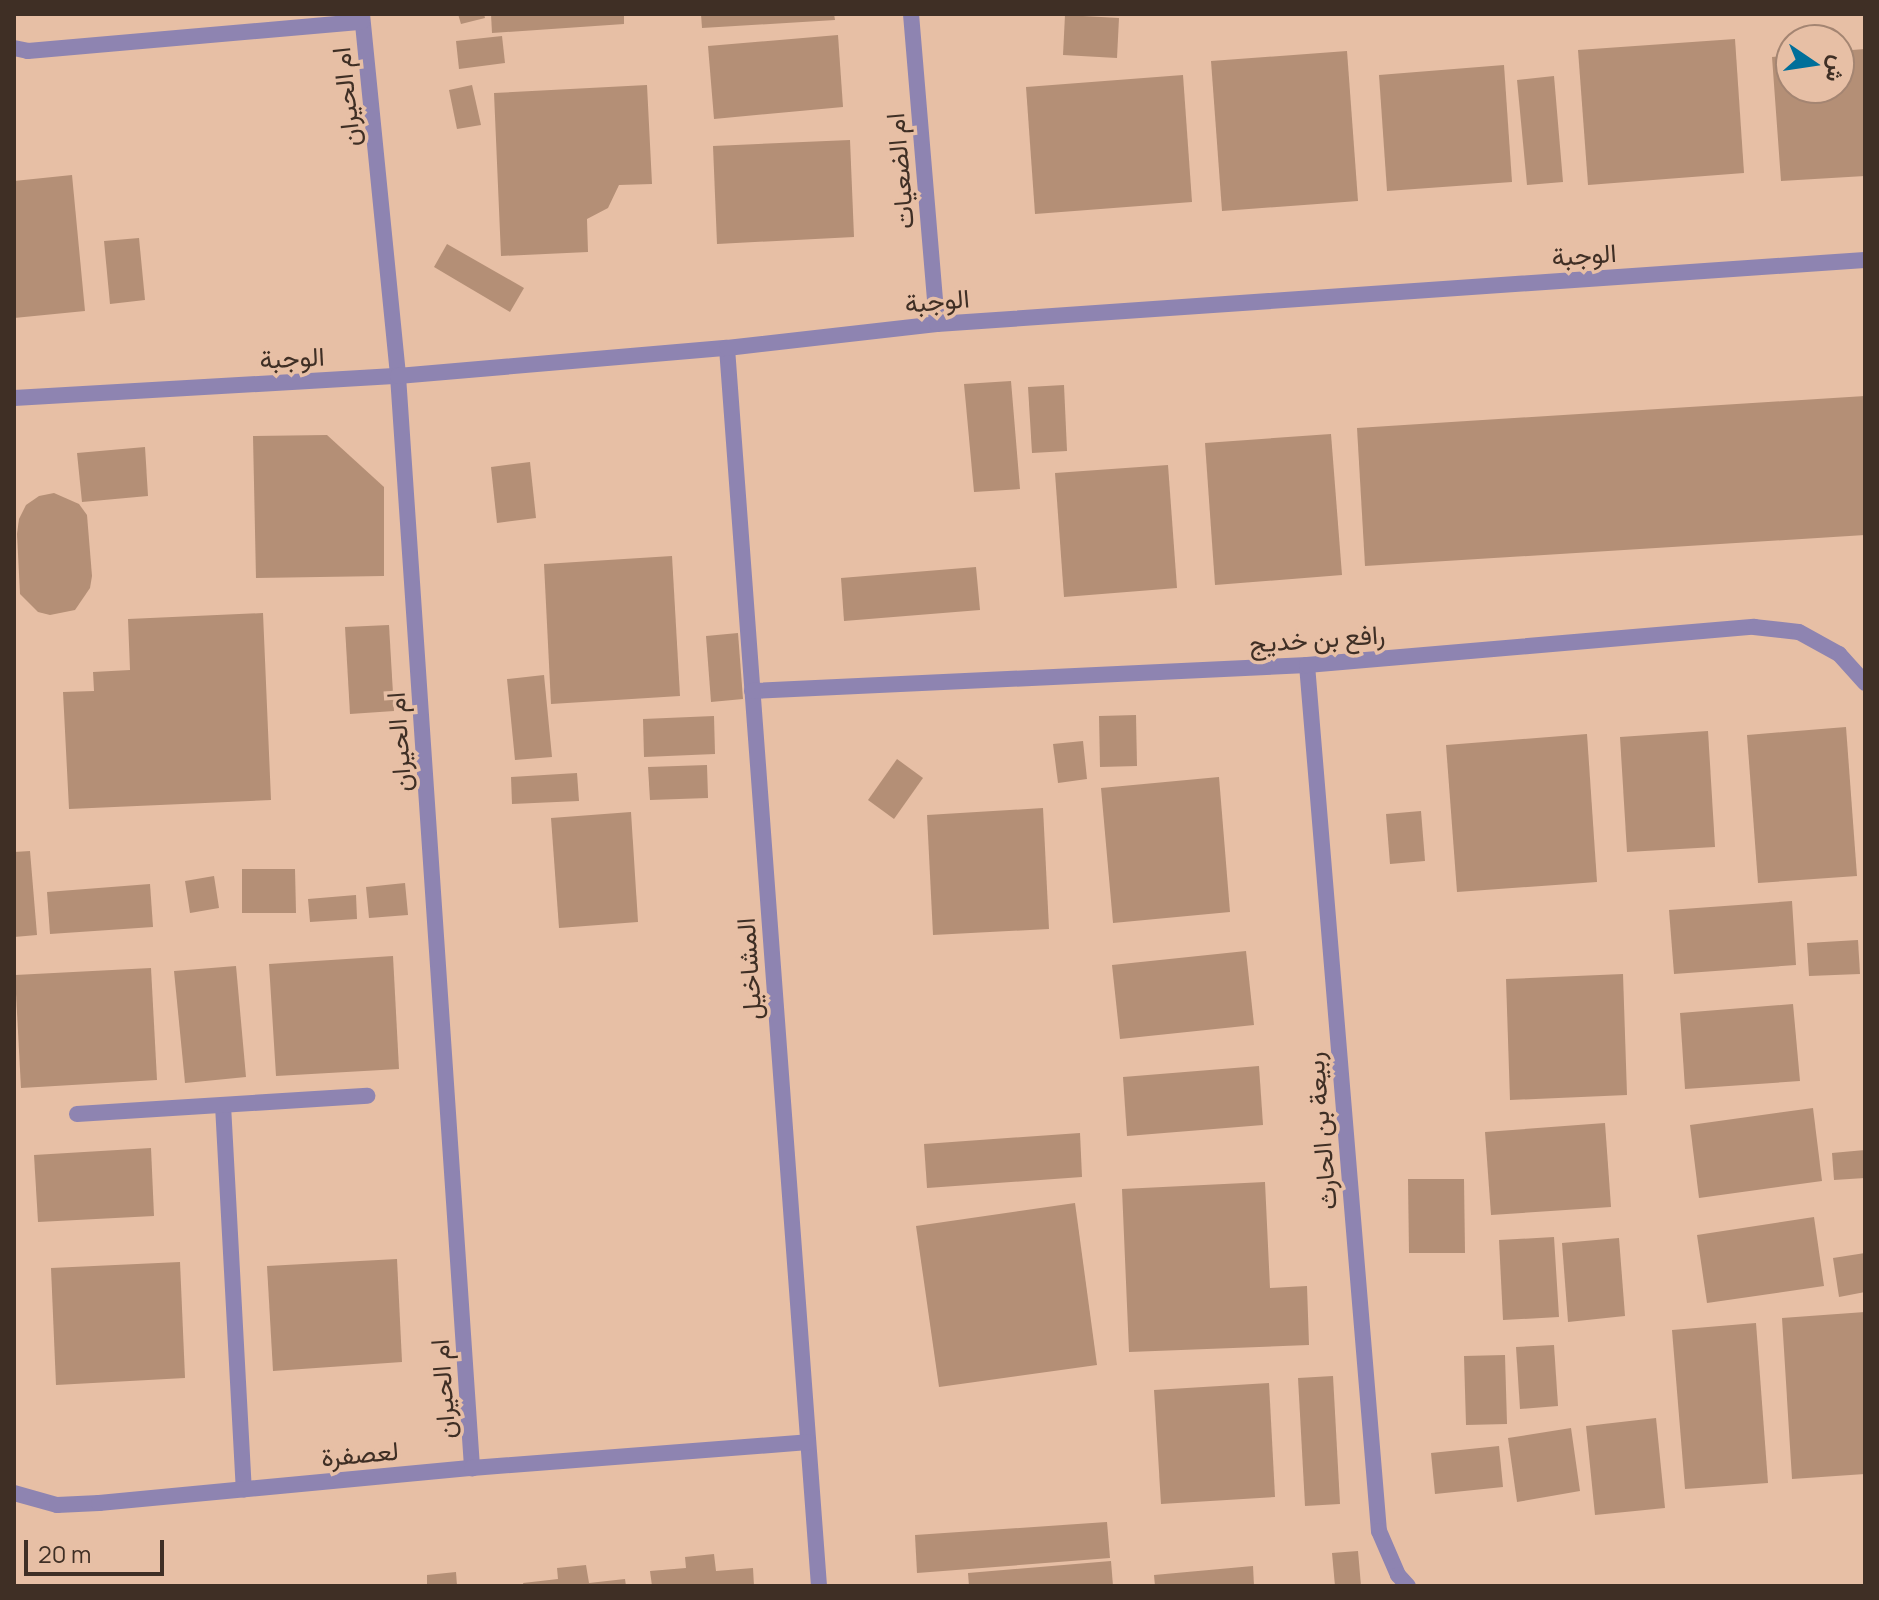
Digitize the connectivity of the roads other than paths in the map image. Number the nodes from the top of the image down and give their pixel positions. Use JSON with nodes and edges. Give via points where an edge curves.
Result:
{"nodes":[{"id":1,"x":911,"y":14,"type":"edge"},
{"id":2,"x":362,"y":18,"type":"edge"},
{"id":3,"x":14,"y":48,"type":"edge"},
{"id":4,"x":1865,"y":260,"type":"edge"},
{"id":5,"x":937,"y":324,"type":"junction"},
{"id":6,"x":727,"y":348,"type":"junction"},
{"id":7,"x":398,"y":376,"type":"junction"},
{"id":8,"x":14,"y":398,"type":"edge"},
{"id":9,"x":1307,"y":665,"type":"junction"},
{"id":10,"x":1865,"y":683,"type":"edge"},
{"id":11,"x":752,"y":691,"type":"junction"},
{"id":12,"x":367,"y":1096,"type":"dead end"},
{"id":13,"x":223,"y":1105,"type":"junction"},
{"id":14,"x":77,"y":1114,"type":"dead end"},
{"id":15,"x":808,"y":1442,"type":"junction"},
{"id":16,"x":472,"y":1468,"type":"junction"},
{"id":17,"x":244,"y":1489,"type":"junction"},
{"id":18,"x":14,"y":1493,"type":"edge"},
{"id":19,"x":819,"y":1586,"type":"edge"},
{"id":20,"x":1408,"y":1586,"type":"edge"}],
"edges":[{"from":1,"to":5,"type":"street","name":"ام الضعيات"},
{"from":2,"to":3,"type":"street","via":[[28,51]]},
{"from":2,"to":7,"type":"street","name":"ام الحيران"},
{"from":4,"to":5,"type":"street","name":"الوجبة"},
{"from":5,"to":6,"type":"street","name":"الوجبة"},
{"from":6,"to":7,"type":"street","name":"الوجبة"},
{"from":6,"to":11,"type":"street","name":"المشاخيل"},
{"from":7,"to":8,"type":"street","name":"الوجبة"},
{"from":7,"to":16,"type":"street","name":"ام الحيران"},
{"from":9,"to":10,"type":"street","name":"رافع بن خديج","via":[[1754,627],[1799,632],[1839,654]]},
{"from":9,"to":11,"type":"street","name":"رافع بن خديج"},
{"from":9,"to":20,"type":"street","name":"ربيعة بن الحارث","via":[[1379,1531]]},
{"from":11,"to":15,"type":"street","name":"المشاخيل"},
{"from":12,"to":13,"type":"street"},
{"from":13,"to":14,"type":"street"},
{"from":13,"to":17,"type":"street"},
{"from":15,"to":16,"type":"street","name":"لعصفرة"},
{"from":15,"to":19,"type":"street","name":"المشاخيل"},
{"from":16,"to":17,"type":"street","name":"لعصفرة"},
{"from":17,"to":18,"type":"street","name":"لعصفرة","via":[[57,1505]]}]}
